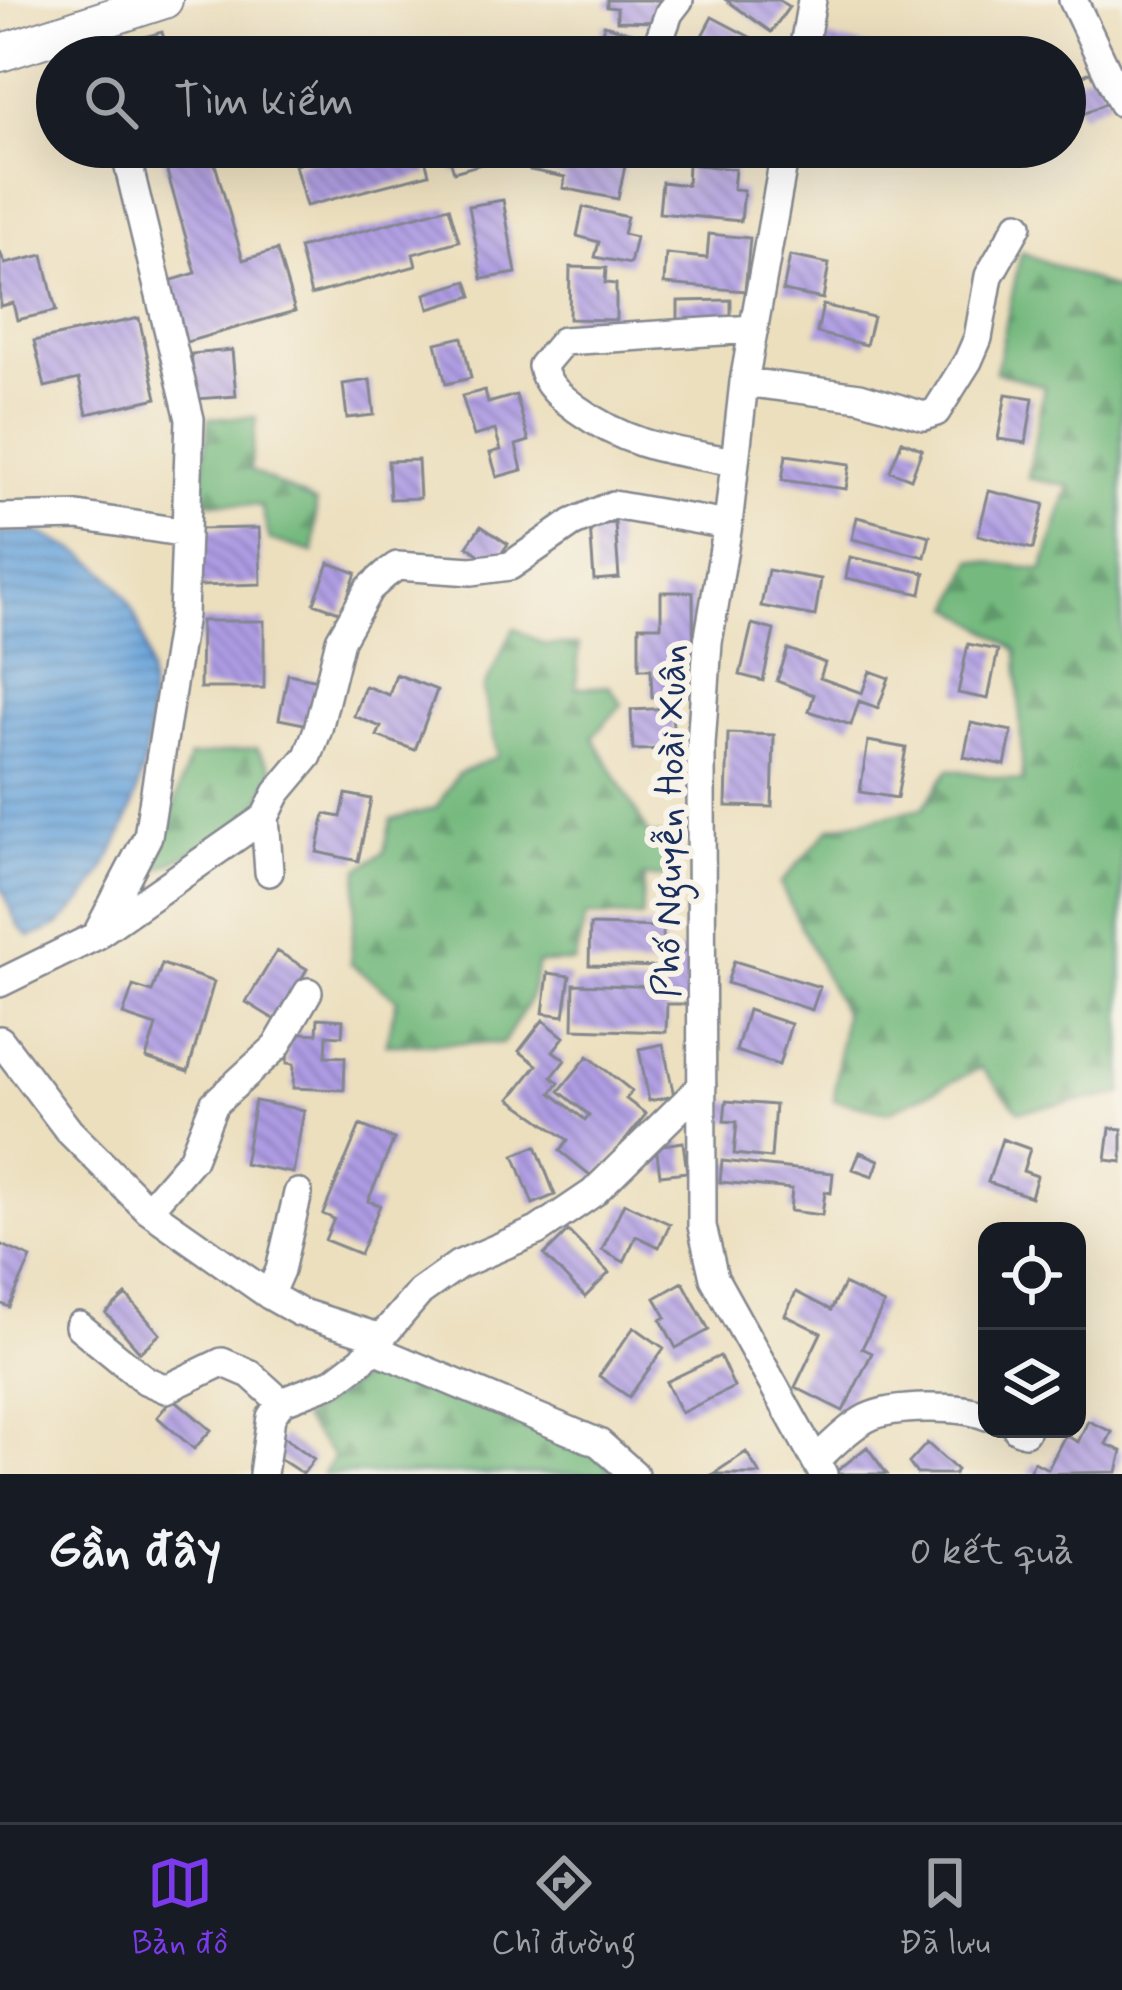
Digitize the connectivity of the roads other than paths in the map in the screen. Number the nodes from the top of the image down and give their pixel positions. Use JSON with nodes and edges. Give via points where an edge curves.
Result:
{"nodes":[{"id":1,"x":164,"y":0,"type":"edge"},
{"id":2,"x":679,"y":0,"type":"edge"},
{"id":3,"x":812,"y":0,"type":"edge"},
{"id":4,"x":1073,"y":0,"type":"edge"},
{"id":5,"x":105,"y":36,"type":"edge"},
{"id":6,"x":660,"y":36,"type":"edge"},
{"id":7,"x":806,"y":36,"type":"edge"},
{"id":8,"x":36,"y":49,"type":"edge"},
{"id":9,"x":0,"y":53,"type":"edge"},
{"id":10,"x":1122,"y":103,"type":"edge"},
{"id":11,"x":129,"y":168,"type":"edge"},
{"id":12,"x":782,"y":168,"type":"edge"},
{"id":13,"x":1018,"y":225,"type":"dead end"},
{"id":14,"x":754,"y":329,"type":"junction"},
{"id":15,"x":744,"y":382,"type":"junction"},
{"id":16,"x":735,"y":462,"type":"junction"},
{"id":17,"x":0,"y":518,"type":"edge"},
{"id":18,"x":728,"y":525,"type":"junction"},
{"id":19,"x":186,"y":533,"type":"junction"},
{"id":20,"x":265,"y":817,"type":"junction"},
{"id":21,"x":269,"y":872,"type":"dead end"},
{"id":22,"x":96,"y":936,"type":"junction"},
{"id":23,"x":0,"y":983,"type":"edge"},
{"id":24,"x":308,"y":992,"type":"dead end"},
{"id":25,"x":0,"y":1040,"type":"edge"},
{"id":26,"x":702,"y":1086,"type":"junction"},
{"id":27,"x":298,"y":1193,"type":"dead end"},
{"id":28,"x":148,"y":1210,"type":"junction"},
{"id":29,"x":269,"y":1295,"type":"junction"},
{"id":30,"x":79,"y":1326,"type":"dead end"},
{"id":31,"x":376,"y":1343,"type":"junction"},
{"id":32,"x":281,"y":1402,"type":"junction"},
{"id":33,"x":978,"y":1412,"type":"edge"},
{"id":34,"x":819,"y":1467,"type":"edge"},
{"id":35,"x":263,"y":1474,"type":"edge"},
{"id":36,"x":634,"y":1474,"type":"edge"}],
"edges":[{"from":1,"to":5,"type":"street"},
{"from":2,"to":6,"type":"street"},
{"from":3,"to":7,"type":"street"},
{"from":4,"to":10,"type":"street"},
{"from":8,"to":9,"type":"street"},
{"from":11,"to":19,"type":"street","via":[[190,419]]},
{"from":12,"to":14,"type":"street","name":"Phố Nguyễn Hoài Xuân"},
{"from":13,"to":15,"type":"street","via":[[989,276],[968,361],[936,412]]},
{"from":14,"to":15,"type":"street","name":"Phố Nguyễn Hoài Xuân"},
{"from":14,"to":16,"type":"street","via":[[578,338],[562,341],[542,366],[563,399],[611,433]]},
{"from":15,"to":16,"type":"street","name":"Phố Nguyễn Hoài Xuân"},
{"from":16,"to":18,"type":"street","name":"Phố Nguyễn Hoài Xuân"},
{"from":17,"to":19,"type":"street","via":[[78,516]]},
{"from":18,"to":20,"type":"street","via":[[613,505],[510,566],[397,566],[369,589],[348,623],[308,756]]},
{"from":18,"to":26,"type":"street","name":"Phố Nguyễn Hoài Xuân","via":[[700,745]]},
{"from":19,"to":22,"type":"street","via":[[183,615],[148,836]]},
{"from":20,"to":21,"type":"street"},
{"from":20,"to":22,"type":"street"},
{"from":22,"to":23,"type":"street"},
{"from":24,"to":28,"type":"street","via":[[276,1047],[214,1104],[192,1159]]},
{"from":25,"to":28,"type":"street","via":[[69,1131]]},
{"from":26,"to":31,"type":"street","via":[[593,1193],[537,1231],[458,1265],[420,1292]]},
{"from":26,"to":34,"type":"street","name":"Phố Nguyễn Hoài Xuân","via":[[702,1226],[714,1278]]},
{"from":27,"to":29,"type":"street"},
{"from":28,"to":29,"type":"street"},
{"from":29,"to":31,"type":"street"},
{"from":30,"to":32,"type":"street","via":[[166,1389],[221,1362],[250,1374]]},
{"from":31,"to":32,"type":"street","via":[[333,1382]]},
{"from":31,"to":36,"type":"street","via":[[598,1443]]},
{"from":32,"to":35,"type":"street"},
{"from":33,"to":34,"type":"street","via":[[869,1417]]}]}
